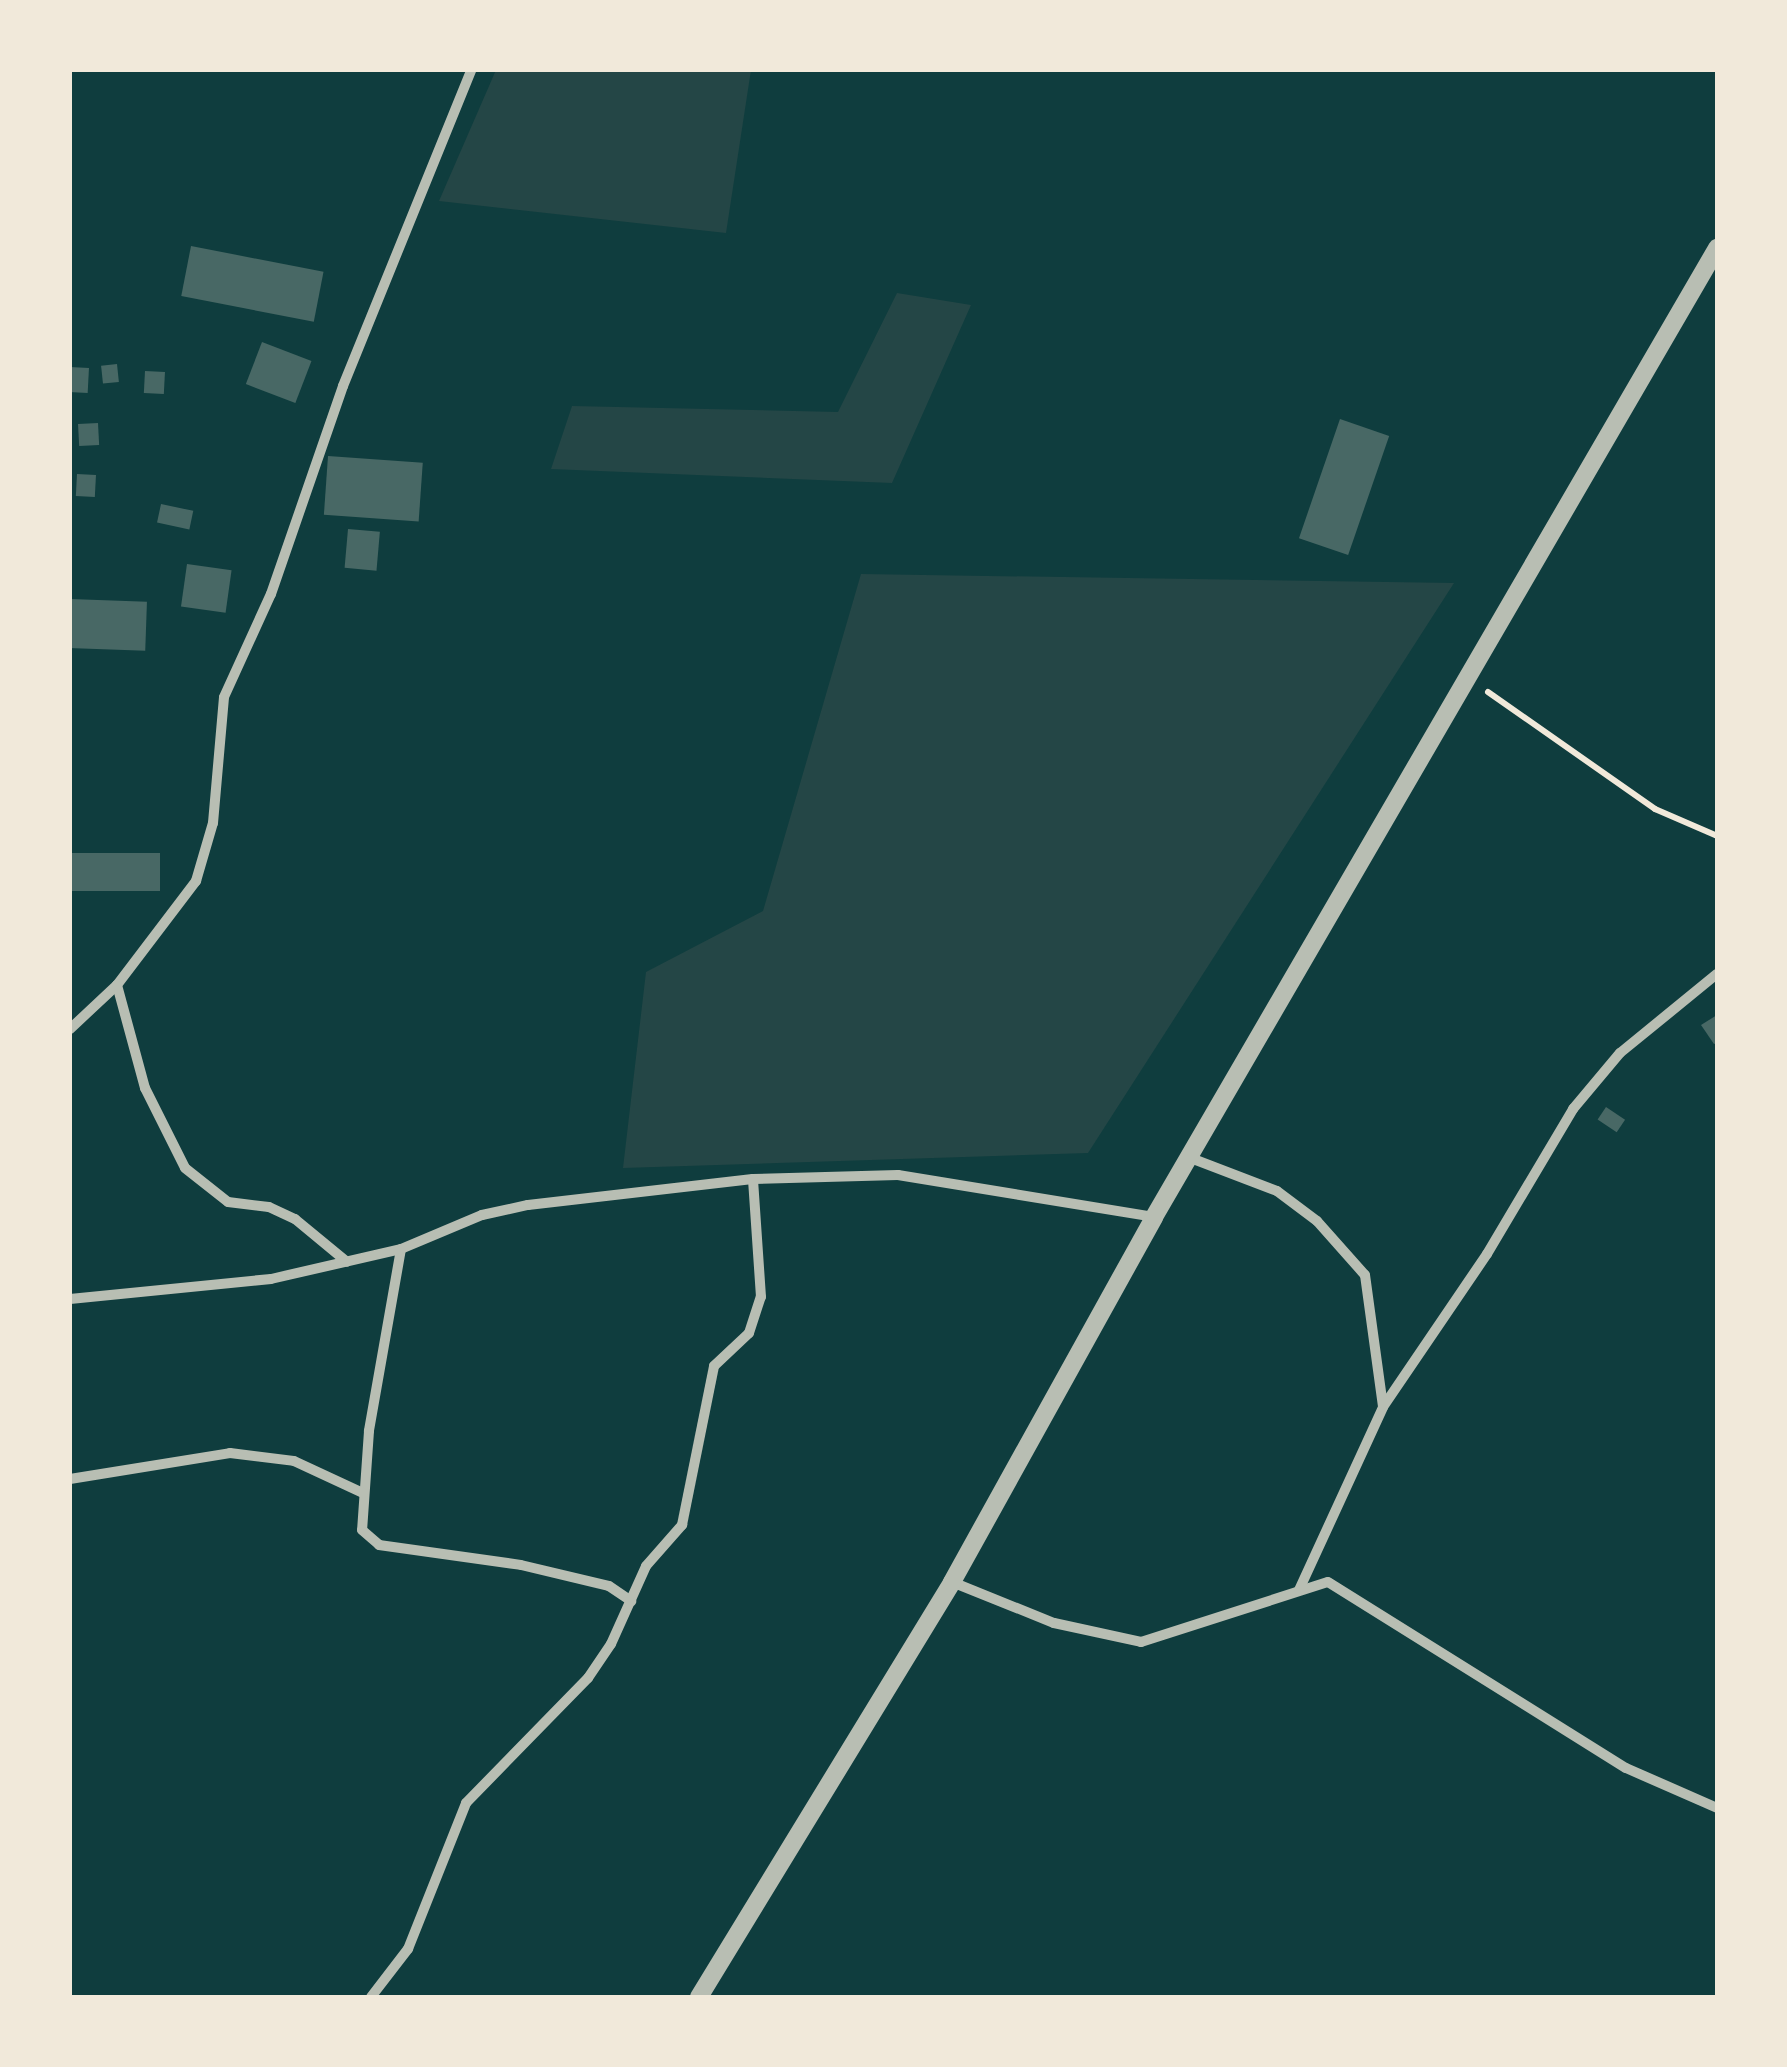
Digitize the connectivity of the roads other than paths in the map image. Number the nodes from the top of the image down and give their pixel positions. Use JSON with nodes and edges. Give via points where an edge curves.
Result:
{"nodes":[{"id":1,"x":472,"y":70,"type":"edge"},
{"id":2,"x":1717,"y":248,"type":"edge"},
{"id":3,"x":1717,"y":974,"type":"edge"},
{"id":4,"x":117,"y":985,"type":"junction"},
{"id":5,"x":70,"y":1030,"type":"edge"},
{"id":6,"x":1188,"y":1157,"type":"junction"},
{"id":7,"x":754,"y":1179,"type":"junction"},
{"id":8,"x":1154,"y":1216,"type":"junction"},
{"id":9,"x":401,"y":1249,"type":"junction"},
{"id":10,"x":347,"y":1262,"type":"junction"},
{"id":11,"x":70,"y":1299,"type":"edge"},
{"id":12,"x":1383,"y":1406,"type":"junction"},
{"id":13,"x":70,"y":1480,"type":"edge"},
{"id":14,"x":363,"y":1492,"type":"junction"},
{"id":15,"x":952,"y":1582,"type":"junction"},
{"id":16,"x":1299,"y":1591,"type":"junction"},
{"id":17,"x":631,"y":1600,"type":"junction"},
{"id":18,"x":1717,"y":1808,"type":"edge"},
{"id":19,"x":371,"y":1997,"type":"edge"},
{"id":20,"x":699,"y":1997,"type":"edge"}],
"edges":[{"from":1,"to":4,"type":"street","via":[[342,386],[271,594],[224,697],[213,823],[196,881]]},
{"from":2,"to":6,"type":"street"},
{"from":3,"to":12,"type":"street","via":[[1620,1053],[1573,1109],[1487,1254]]},
{"from":4,"to":5,"type":"street"},
{"from":4,"to":10,"type":"street","via":[[145,1088],[185,1168],[228,1202],[269,1206],[295,1219]]},
{"from":6,"to":8,"type":"street"},
{"from":6,"to":12,"type":"street","via":[[1277,1191],[1317,1221],[1365,1275]]},
{"from":7,"to":8,"type":"street","via":[[898,1174]]},
{"from":7,"to":9,"type":"street","via":[[528,1205],[468,1220]]},
{"from":7,"to":17,"type":"street","via":[[761,1297],[756,1320],[714,1366],[682,1524],[657,1548]]},
{"from":8,"to":15,"type":"street"},
{"from":9,"to":10,"type":"street"},
{"from":9,"to":14,"type":"street"},
{"from":10,"to":11,"type":"street","via":[[219,1287]]},
{"from":12,"to":16,"type":"street"},
{"from":13,"to":14,"type":"street","via":[[230,1453],[294,1461]]},
{"from":14,"to":17,"type":"street","via":[[362,1530],[379,1546],[521,1566],[608,1586]]},
{"from":15,"to":16,"type":"street","via":[[1054,1623],[1141,1642]]},
{"from":15,"to":20,"type":"street"},
{"from":16,"to":18,"type":"street","via":[[1319,1582],[1336,1584],[1626,1768]]},
{"from":17,"to":19,"type":"street","via":[[588,1678],[466,1803],[408,1949]]}]}
